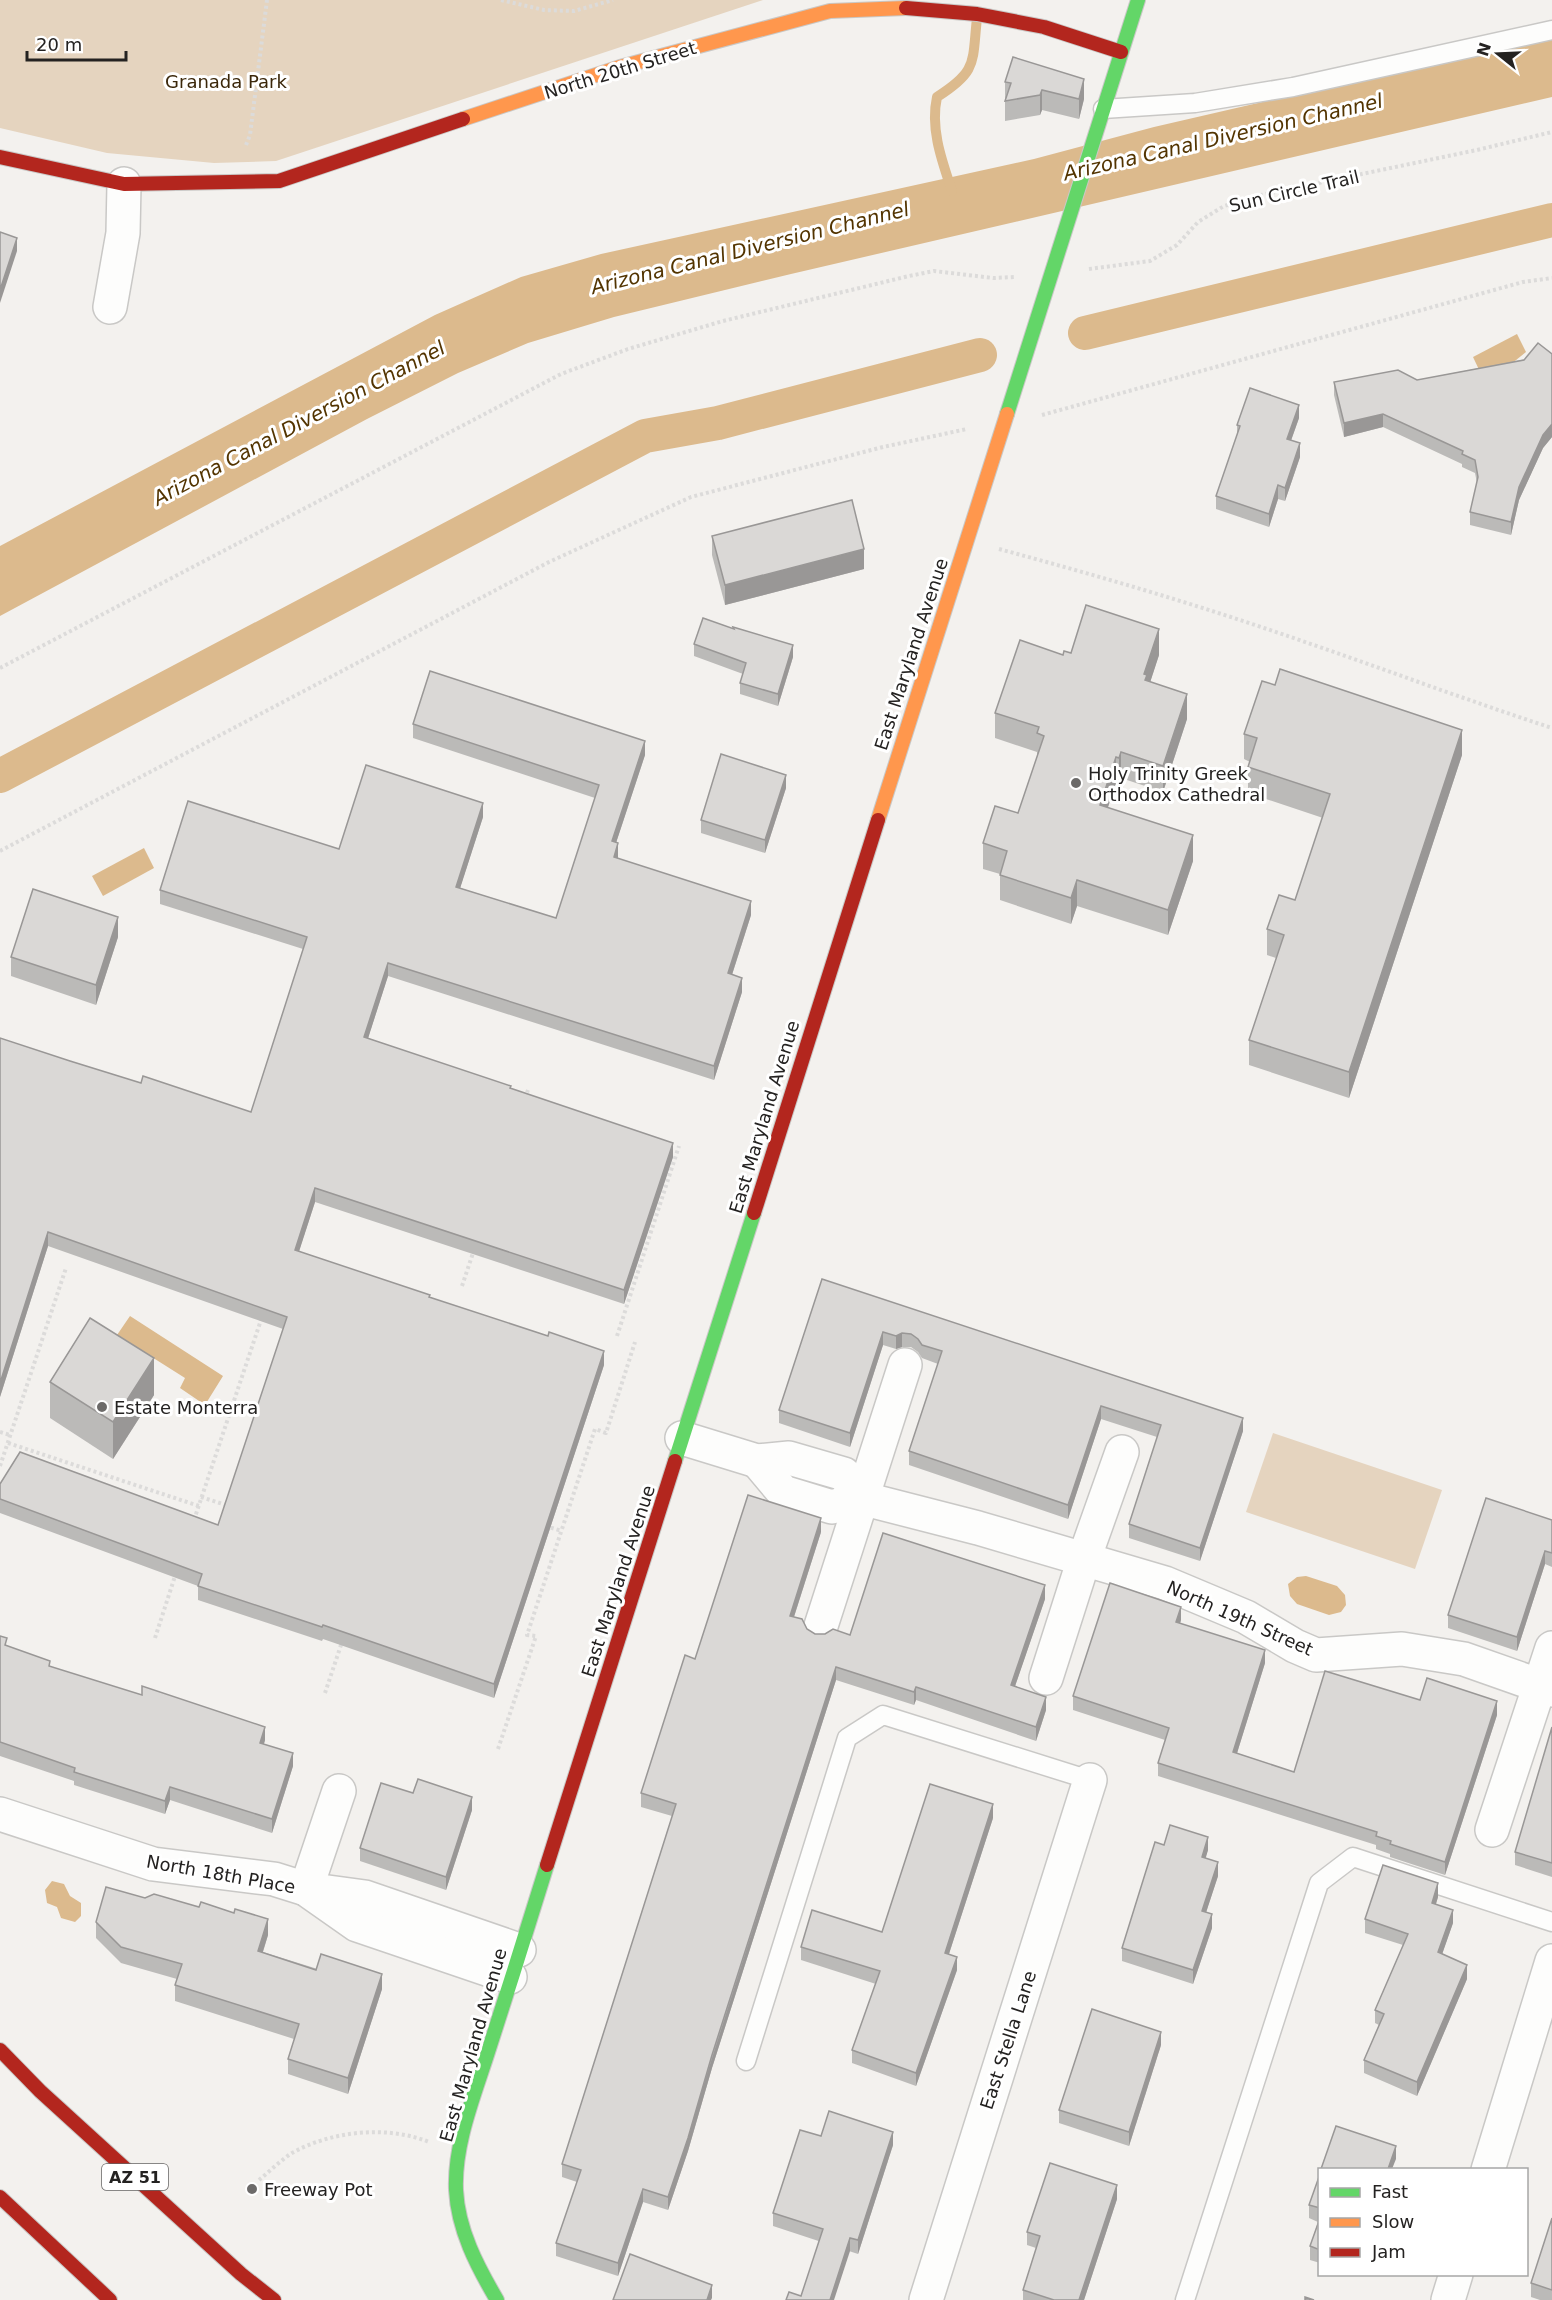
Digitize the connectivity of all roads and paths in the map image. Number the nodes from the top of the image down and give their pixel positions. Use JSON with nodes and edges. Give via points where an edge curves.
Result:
{"nodes":[{"id":1,"x":267,"y":0,"type":"edge"},
{"id":2,"x":501,"y":0,"type":"edge"},
{"id":3,"x":613,"y":0,"type":"edge"},
{"id":4,"x":1138,"y":0,"type":"edge"},
{"id":5,"x":1552,"y":30,"type":"edge"},
{"id":6,"x":1121,"y":52,"type":"junction"},
{"id":7,"x":1103,"y":109,"type":"junction"},
{"id":8,"x":1552,"y":132,"type":"edge"},
{"id":9,"x":246,"y":145,"type":"dead end"},
{"id":10,"x":0,"y":157,"type":"edge"},
{"id":11,"x":124,"y":184,"type":"junction"},
{"id":12,"x":1050,"y":275,"type":"junction"},
{"id":13,"x":1552,"y":278,"type":"edge"},
{"id":14,"x":110,"y":307,"type":"dead end"},
{"id":15,"x":1054,"y":412,"type":"dead end"},
{"id":16,"x":958,"y":430,"type":"dead end"},
{"id":17,"x":966,"y":540,"type":"junction"},
{"id":18,"x":0,"y":669,"type":"edge"},
{"id":19,"x":1552,"y":728,"type":"edge"},
{"id":20,"x":0,"y":851,"type":"edge"},
{"id":21,"x":528,"y":1090,"type":"dead end"},
{"id":22,"x":524,"y":1101,"type":"edge"},
{"id":23,"x":679,"y":1146,"type":"dead end"},
{"id":24,"x":641,"y":1226,"type":"edge"},
{"id":25,"x":652,"y":1229,"type":"junction"},
{"id":26,"x":477,"y":1243,"type":"edge"},
{"id":27,"x":66,"y":1268,"type":"dead end"},
{"id":28,"x":462,"y":1286,"type":"dead end"},
{"id":29,"x":263,"y":1314,"type":"edge"},
{"id":30,"x":617,"y":1336,"type":"dead end"},
{"id":31,"x":635,"y":1342,"type":"dead end"},
{"id":32,"x":905,"y":1365,"type":"dead end"},
{"id":33,"x":0,"y":1432,"type":"edge"},
{"id":34,"x":10,"y":1435,"type":"junction"},
{"id":35,"x":682,"y":1438,"type":"junction"},
{"id":36,"x":8,"y":1443,"type":"junction"},
{"id":37,"x":1122,"y":1452,"type":"dead end"},
{"id":38,"x":0,"y":1466,"type":"edge"},
{"id":39,"x":201,"y":1497,"type":"junction"},
{"id":40,"x":861,"y":1498,"type":"junction"},
{"id":41,"x":199,"y":1506,"type":"junction"},
{"id":42,"x":234,"y":1508,"type":"edge"},
{"id":43,"x":540,"y":1524,"type":"edge"},
{"id":44,"x":191,"y":1528,"type":"edge"},
{"id":45,"x":562,"y":1531,"type":"junction"},
{"id":46,"x":1084,"y":1559,"type":"junction"},
{"id":47,"x":177,"y":1572,"type":"edge"},
{"id":48,"x":820,"y":1629,"type":"dead end"},
{"id":49,"x":155,"y":1638,"type":"dead end"},
{"id":50,"x":344,"y":1639,"type":"edge"},
{"id":51,"x":1552,"y":1648,"type":"edge"},
{"id":52,"x":1046,"y":1678,"type":"dead end"},
{"id":53,"x":1546,"y":1688,"type":"edge"},
{"id":54,"x":325,"y":1693,"type":"dead end"},
{"id":55,"x":498,"y":1749,"type":"dead end"},
{"id":56,"x":1090,"y":1780,"type":"joint"},
{"id":57,"x":339,"y":1791,"type":"dead end"},
{"id":58,"x":0,"y":1814,"type":"edge"},
{"id":59,"x":1492,"y":1830,"type":"dead end"},
{"id":60,"x":306,"y":1889,"type":"junction"},
{"id":61,"x":1552,"y":1922,"type":"edge"},
{"id":62,"x":1552,"y":1961,"type":"edge"},
{"id":63,"x":515,"y":1964,"type":"junction"},
{"id":64,"x":0,"y":2050,"type":"edge"},
{"id":65,"x":746,"y":2061,"type":"dead end"},
{"id":66,"x":460,"y":2155,"type":"junction"},
{"id":67,"x":1488,"y":2168,"type":"edge"},
{"id":68,"x":260,"y":2180,"type":"dead end"},
{"id":69,"x":0,"y":2197,"type":"edge"},
{"id":70,"x":1455,"y":2276,"type":"edge"},
{"id":71,"x":110,"y":2300,"type":"edge"},
{"id":72,"x":274,"y":2300,"type":"edge"},
{"id":73,"x":497,"y":2300,"type":"edge"},
{"id":74,"x":926,"y":2300,"type":"edge"},
{"id":75,"x":1185,"y":2300,"type":"edge"},
{"id":76,"x":1448,"y":2300,"type":"edge"}],
"edges":[{"from":1,"to":9,"type":"path"},
{"from":2,"to":3,"type":"path","via":[[544,10],[574,11]]},
{"from":4,"to":6,"type":"main road","name":"East Maryland Avenue"},
{"from":5,"to":7,"type":"lane","via":[[1293,87],[1195,103]]},
{"from":6,"to":7,"type":"main road","name":"East Maryland Avenue"},
{"from":6,"to":11,"type":"main road","name":"North 20th Street","via":[[1044,27],[977,14],[905,8],[830,11],[620,67],[279,181]]},
{"from":7,"to":12,"type":"main road","name":"East Maryland Avenue"},
{"from":8,"to":12,"type":"path","name":"Sun Circle Trail","via":[[1261,195],[1224,206],[1150,261]]},
{"from":10,"to":11,"type":"main road","name":"North 20th Street"},
{"from":11,"to":14,"type":"street","via":[[123,233]]},
{"from":12,"to":17,"type":"main road","name":"East Maryland Avenue"},
{"from":12,"to":18,"type":"path","name":"Sun Circle Trail","via":[[993,278],[934,271],[917,274],[723,321],[561,374]]},
{"from":13,"to":15,"type":"path","via":[[1523,282]]},
{"from":16,"to":20,"type":"path","via":[[692,497],[549,562]]},
{"from":17,"to":19,"type":"path","via":[[1118,581],[1253,624]]},
{"from":17,"to":35,"type":"main road","name":"East Maryland Avenue"},
{"from":21,"to":22,"type":"path"},
{"from":23,"to":25,"type":"path"},
{"from":24,"to":25,"type":"path"},
{"from":25,"to":30,"type":"path"},
{"from":26,"to":28,"type":"path"},
{"from":27,"to":34,"type":"path"},
{"from":29,"to":39,"type":"path"},
{"from":31,"to":45,"type":"path","via":[[606,1432],[595,1429]]},
{"from":32,"to":40,"type":"street"},
{"from":33,"to":34,"type":"path"},
{"from":34,"to":36,"type":"path"},
{"from":35,"to":40,"type":"street","via":[[757,1461],[789,1458],[844,1474]]},
{"from":35,"to":63,"type":"main road","name":"East Maryland Avenue"},
{"from":36,"to":38,"type":"path"},
{"from":36,"to":41,"type":"path"},
{"from":37,"to":46,"type":"street"},
{"from":39,"to":41,"type":"path"},
{"from":39,"to":42,"type":"path"},
{"from":40,"to":46,"type":"street","name":"North 19th Street"},
{"from":40,"to":48,"type":"street"},
{"from":41,"to":44,"type":"path"},
{"from":43,"to":45,"type":"path"},
{"from":45,"to":55,"type":"path","via":[[527,1635],[536,1636]]},
{"from":46,"to":52,"type":"street"},
{"from":46,"to":53,"type":"street","name":"North 19th Street","via":[[1165,1583],[1246,1617],[1316,1655],[1402,1649],[1464,1659]]},
{"from":47,"to":49,"type":"path"},
{"from":50,"to":54,"type":"path"},
{"from":51,"to":53,"type":"street"},
{"from":53,"to":59,"type":"street"},
{"from":56,"to":65,"type":"lane","via":[[883,1715],[847,1738]]},
{"from":56,"to":74,"type":"street","name":"East Stella Lane"},
{"from":57,"to":60,"type":"street","name":"North 18th Place"},
{"from":58,"to":60,"type":"street","name":"North 18th Place","via":[[153,1864],[274,1879]]},
{"from":60,"to":63,"type":"street","name":"North 18th Place"},
{"from":61,"to":75,"type":"lane","via":[[1353,1857],[1319,1883]]},
{"from":62,"to":67,"type":"street"},
{"from":63,"to":66,"type":"main road","name":"East Maryland Avenue","via":[[466,2122]]},
{"from":64,"to":72,"type":"main road","number":"AZ 51","via":[[40,2091]]},
{"from":66,"to":68,"type":"path","via":[[420,2139],[380,2132],[324,2138],[291,2154]]},
{"from":66,"to":73,"type":"main road","name":"East Maryland Avenue","via":[[456,2187],[460,2220],[470,2249]]},
{"from":69,"to":71,"type":"main road"},
{"from":70,"to":76,"type":"street"}]}
